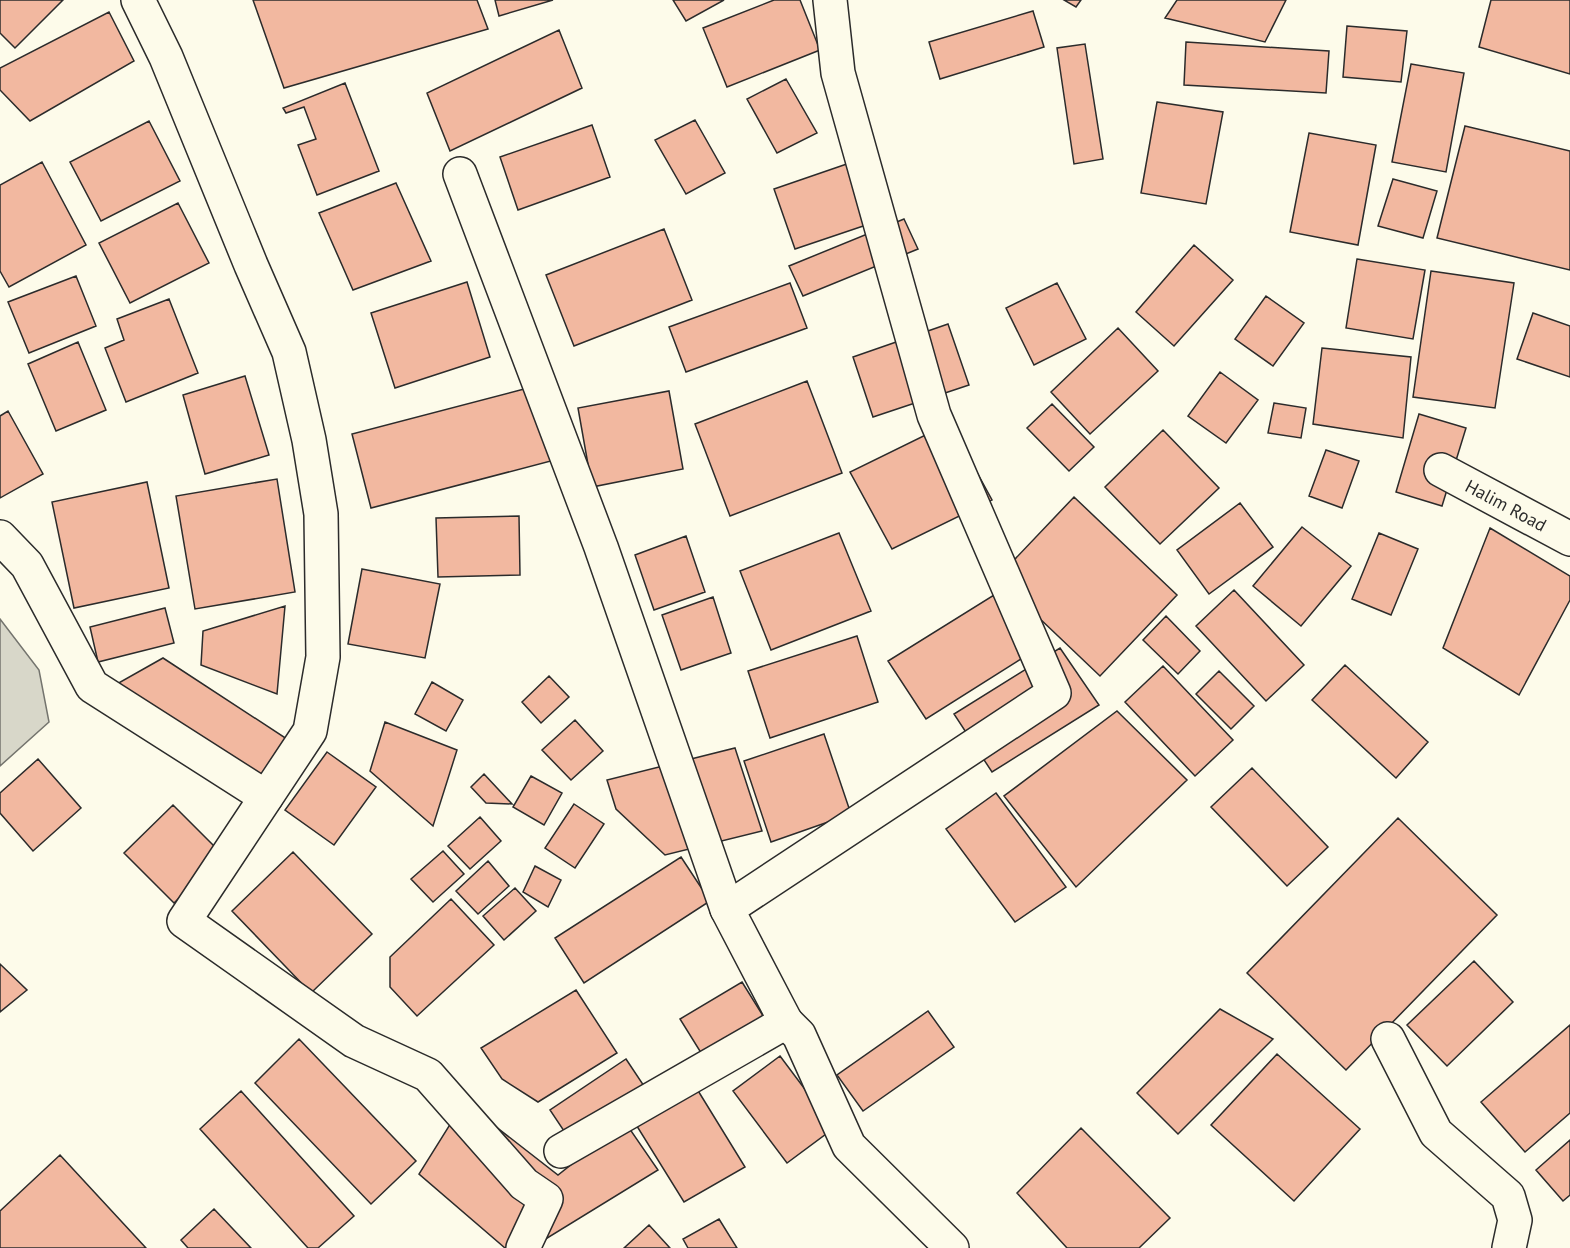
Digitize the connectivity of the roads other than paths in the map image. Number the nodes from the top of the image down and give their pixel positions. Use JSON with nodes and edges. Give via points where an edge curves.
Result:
{"nodes":[{"id":1,"x":138,"y":0,"type":"edge"},
{"id":2,"x":830,"y":0,"type":"edge"},
{"id":3,"x":460,"y":174,"type":"dead end"},
{"id":4,"x":1441,"y":470,"type":"dead end"},
{"id":5,"x":0,"y":537,"type":"edge"},
{"id":6,"x":1570,"y":539,"type":"edge"},
{"id":7,"x":266,"y":797,"type":"junction"},
{"id":8,"x":727,"y":909,"type":"junction"},
{"id":9,"x":786,"y":1022,"type":"junction"},
{"id":10,"x":1388,"y":1039,"type":"dead end"},
{"id":11,"x":561,"y":1151,"type":"dead end"},
{"id":12,"x":523,"y":1248,"type":"edge"},
{"id":13,"x":952,"y":1248,"type":"edge"},
{"id":14,"x":1509,"y":1248,"type":"edge"}],
"edges":[{"from":1,"to":7,"type":"street","via":[[166,57],[289,352],[321,514],[323,657],[310,730]]},
{"from":2,"to":8,"type":"street","via":[[838,73],[934,415],[1054,693]]},
{"from":3,"to":8,"type":"street","via":[[600,547]]},
{"from":4,"to":6,"type":"street","name":"Halim Road"},
{"from":5,"to":7,"type":"street","via":[[27,566],[92,686]]},
{"from":7,"to":12,"type":"street","via":[[184,921],[354,1041],[428,1075],[524,1184],[546,1199]]},
{"from":8,"to":9,"type":"street"},
{"from":9,"to":11,"type":"street"},
{"from":9,"to":13,"type":"street","via":[[799,1035],[849,1146]]},
{"from":10,"to":14,"type":"street","via":[[1437,1133],[1508,1196],[1515,1220]]}]}
